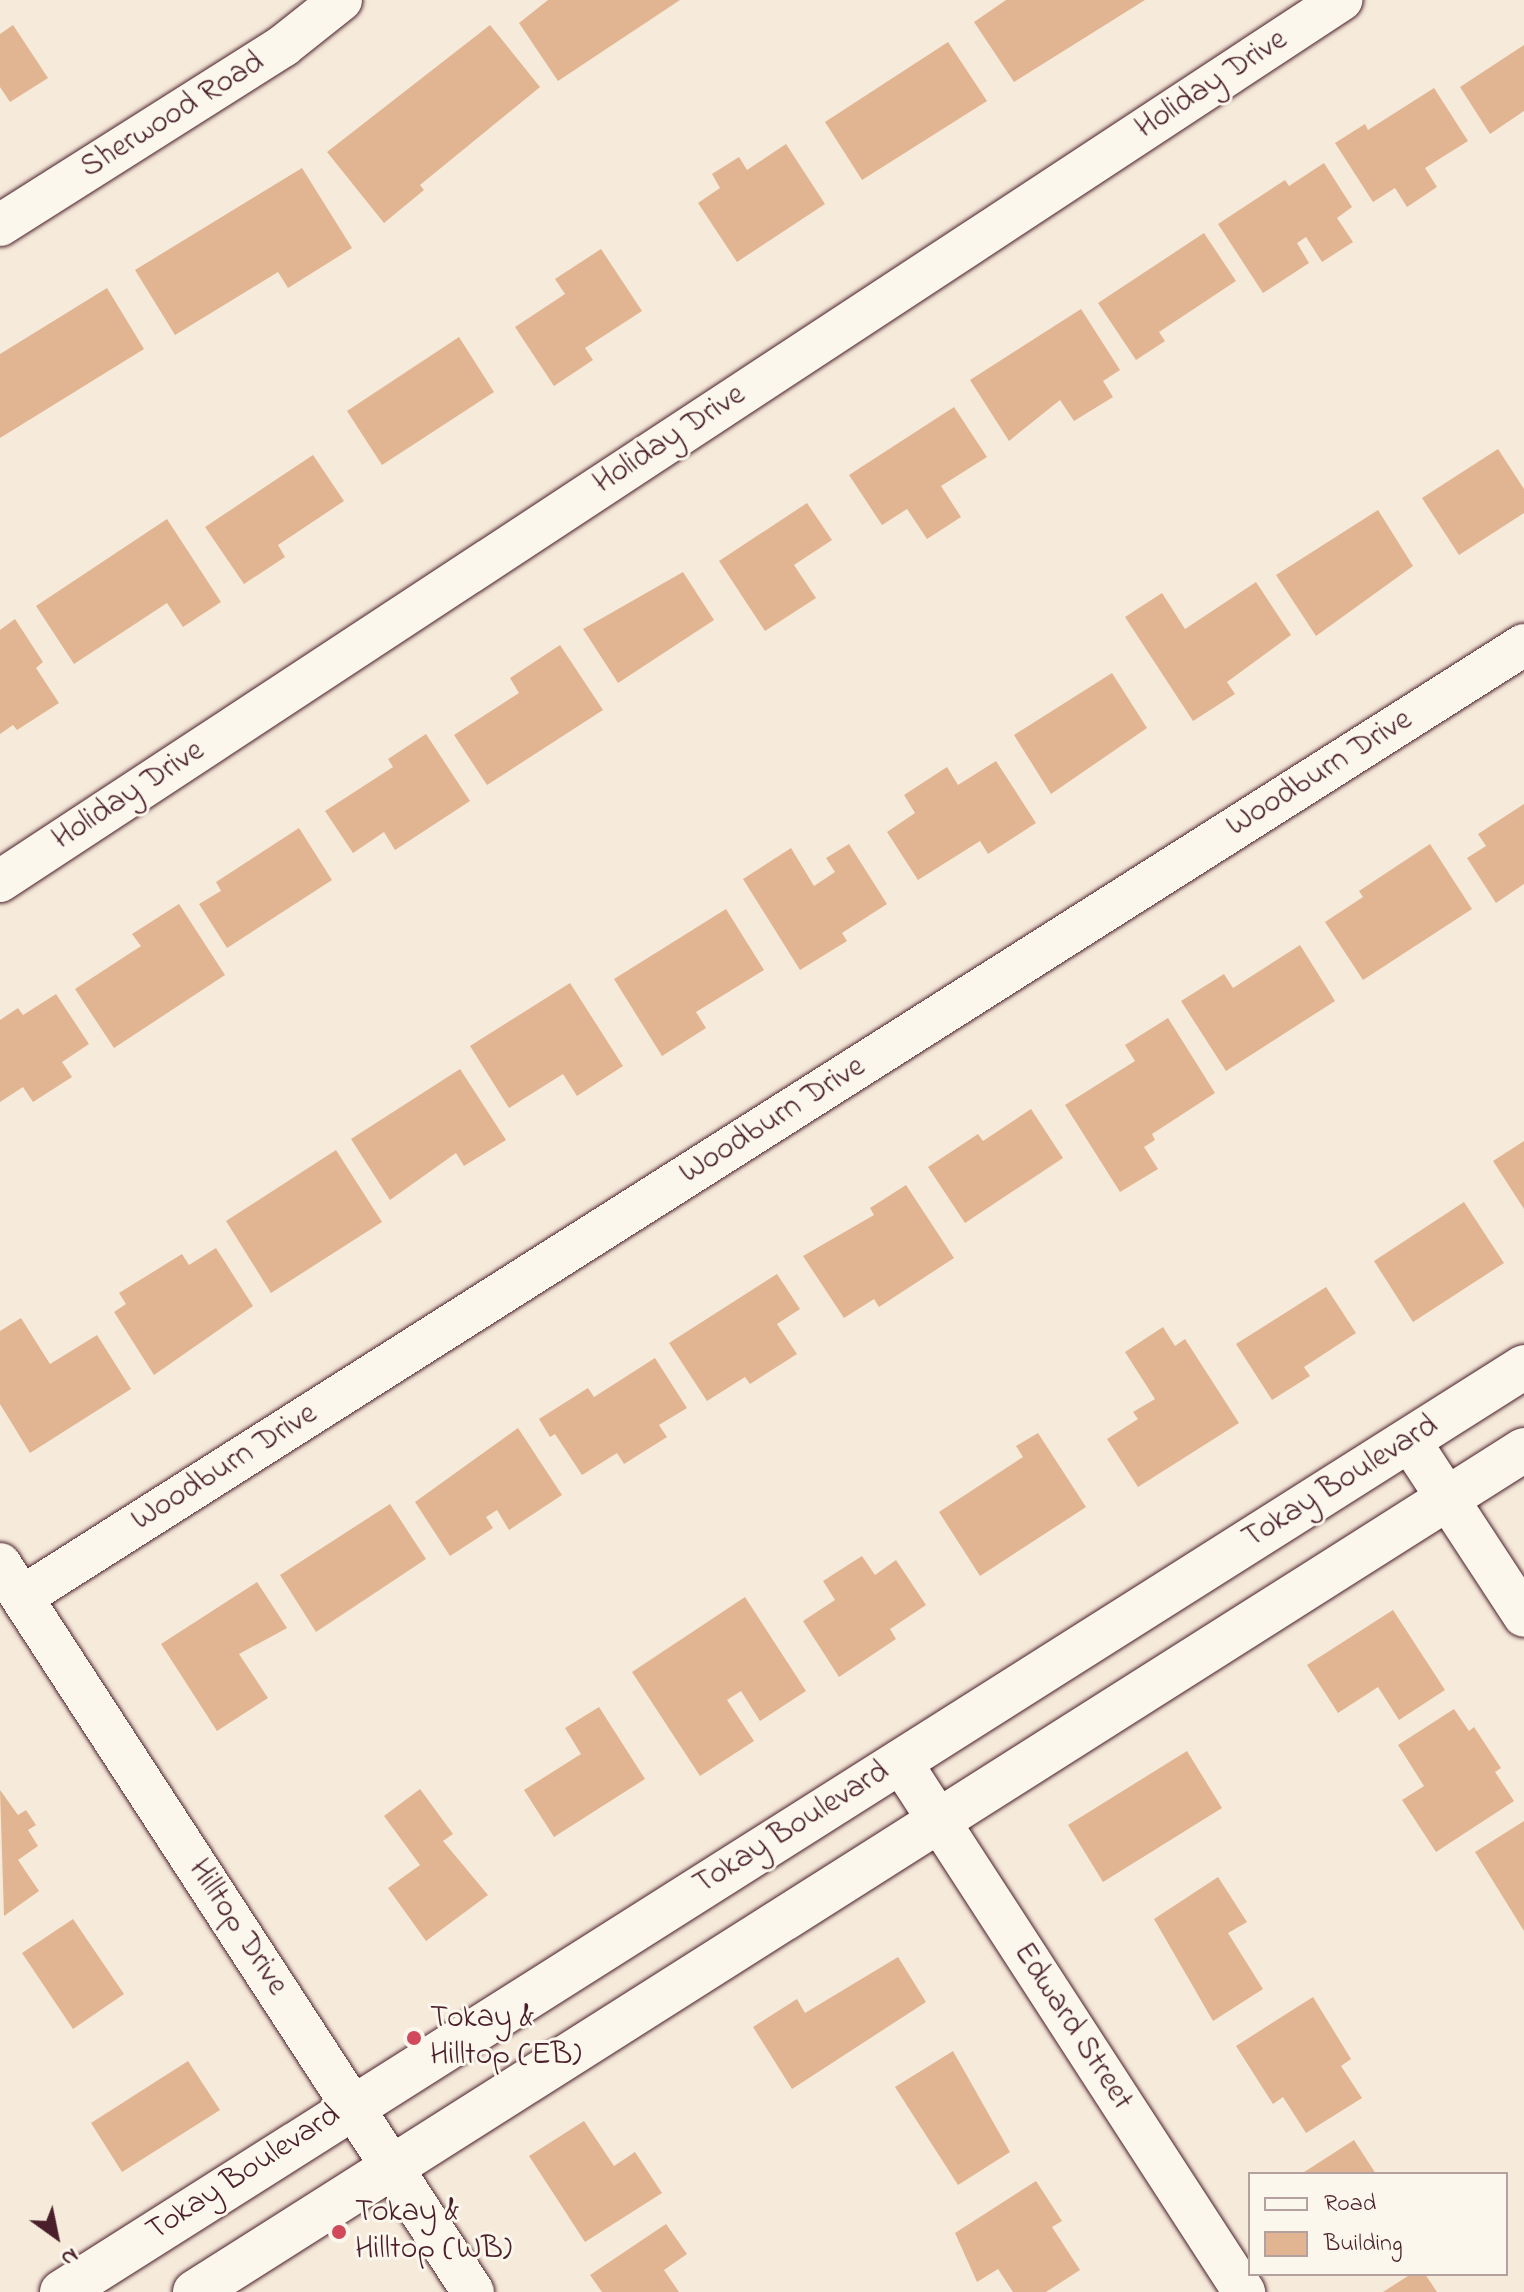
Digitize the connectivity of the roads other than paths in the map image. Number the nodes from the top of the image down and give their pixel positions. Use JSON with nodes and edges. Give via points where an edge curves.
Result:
{"nodes":[{"id":1,"x":341,"y":0,"type":"edge"},
{"id":2,"x":1341,"y":0,"type":"edge"},
{"id":3,"x":0,"y":225,"type":"edge"},
{"id":4,"x":1524,"y":645,"type":"edge"},
{"id":5,"x":0,"y":881,"type":"edge"},
{"id":6,"x":1524,"y":1367,"type":"edge"},
{"id":7,"x":1409,"y":1440,"type":"junction"},
{"id":8,"x":1524,"y":1450,"type":"edge"},
{"id":9,"x":1447,"y":1499,"type":"junction"},
{"id":10,"x":11,"y":1580,"type":"edge"},
{"id":11,"x":1524,"y":1616,"type":"edge"},
{"id":12,"x":900,"y":1761,"type":"junction"},
{"id":13,"x":938,"y":1818,"type":"junction"},
{"id":14,"x":351,"y":2105,"type":"junction"},
{"id":15,"x":393,"y":2168,"type":"junction"},
{"id":16,"x":62,"y":2292,"type":"edge"},
{"id":17,"x":195,"y":2292,"type":"edge"},
{"id":18,"x":473,"y":2292,"type":"edge"},
{"id":19,"x":1244,"y":2292,"type":"edge"}],
"edges":[{"from":1,"to":3,"type":"street","name":"Sherwood Road","via":[[283,46]]},
{"from":2,"to":5,"type":"street","name":"Holiday Drive"},
{"from":4,"to":10,"type":"street","name":"Woodburn Drive"},
{"from":6,"to":7,"type":"street","name":"Tokay Boulevard"},
{"from":7,"to":9,"type":"street"},
{"from":7,"to":12,"type":"street","name":"Tokay Boulevard"},
{"from":8,"to":9,"type":"street"},
{"from":9,"to":11,"type":"street"},
{"from":9,"to":13,"type":"street"},
{"from":10,"to":14,"type":"street","name":"Hilltop Drive"},
{"from":12,"to":13,"type":"street","name":"Edward Street"},
{"from":12,"to":14,"type":"street","name":"Tokay Boulevard"},
{"from":13,"to":15,"type":"street"},
{"from":13,"to":19,"type":"street","name":"Edward Street"},
{"from":14,"to":15,"type":"street","name":"Hilltop Drive"},
{"from":14,"to":16,"type":"street","name":"Tokay Boulevard"},
{"from":15,"to":17,"type":"street"},
{"from":15,"to":18,"type":"street","name":"Hilltop Drive"}]}
